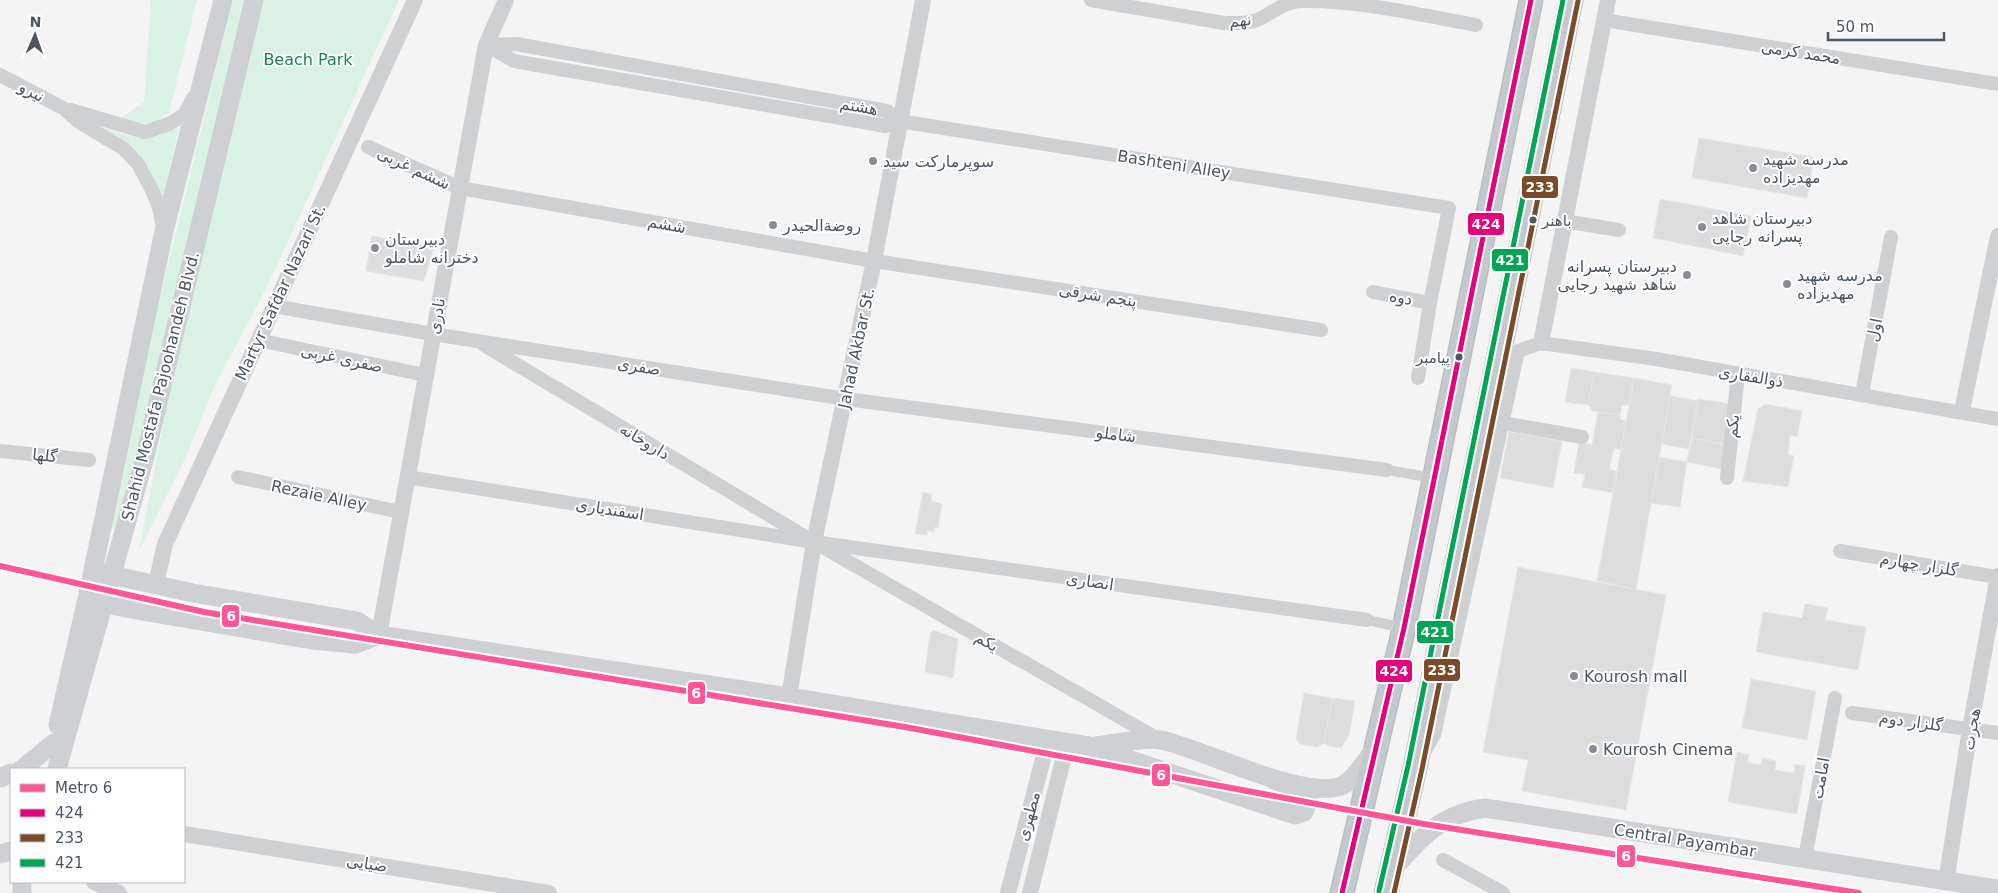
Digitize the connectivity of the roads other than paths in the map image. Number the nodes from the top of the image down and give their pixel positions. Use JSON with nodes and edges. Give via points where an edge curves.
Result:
{"nodes":[{"id":1,"x":223,"y":0,"type":"edge"},
{"id":2,"x":254,"y":0,"type":"edge"},
{"id":3,"x":415,"y":0,"type":"edge"},
{"id":4,"x":506,"y":0,"type":"edge"},
{"id":5,"x":923,"y":0,"type":"edge"},
{"id":6,"x":1090,"y":0,"type":"edge"},
{"id":7,"x":1531,"y":0,"type":"edge"},
{"id":8,"x":1572,"y":0,"type":"edge"},
{"id":9,"x":1608,"y":0,"type":"edge"},
{"id":10,"x":1604,"y":20,"type":"junction"},
{"id":11,"x":1476,"y":25,"type":"dead end"},
{"id":12,"x":486,"y":45,"type":"junction"},
{"id":13,"x":0,"y":75,"type":"edge"},
{"id":14,"x":202,"y":82,"type":"junction"},
{"id":15,"x":1998,"y":84,"type":"edge"},
{"id":16,"x":63,"y":108,"type":"junction"},
{"id":17,"x":899,"y":121,"type":"junction"},
{"id":18,"x":368,"y":147,"type":"dead end"},
{"id":19,"x":460,"y":188,"type":"junction"},
{"id":20,"x":1564,"y":220,"type":"junction"},
{"id":21,"x":1619,"y":230,"type":"dead end"},
{"id":22,"x":164,"y":231,"type":"junction"},
{"id":23,"x":1998,"y":236,"type":"edge"},
{"id":24,"x":1891,"y":237,"type":"dead end"},
{"id":25,"x":874,"y":261,"type":"junction"},
{"id":26,"x":1995,"y":261,"type":"edge"},
{"id":27,"x":1373,"y":292,"type":"dead end"},
{"id":28,"x":1430,"y":303,"type":"junction"},
{"id":29,"x":274,"y":306,"type":"junction"},
{"id":30,"x":1321,"y":330,"type":"dead end"},
{"id":31,"x":433,"y":334,"type":"junction"},
{"id":32,"x":258,"y":340,"type":"junction"},
{"id":33,"x":477,"y":341,"type":"junction"},
{"id":34,"x":1541,"y":343,"type":"junction"},
{"id":35,"x":1738,"y":374,"type":"junction"},
{"id":36,"x":425,"y":375,"type":"junction"},
{"id":37,"x":1418,"y":378,"type":"dead end"},
{"id":38,"x":1862,"y":394,"type":"junction"},
{"id":39,"x":846,"y":399,"type":"junction"},
{"id":40,"x":1962,"y":410,"type":"junction"},
{"id":41,"x":1998,"y":419,"type":"edge"},
{"id":42,"x":1503,"y":423,"type":"junction"},
{"id":43,"x":1582,"y":437,"type":"dead end"},
{"id":44,"x":0,"y":451,"type":"edge"},
{"id":45,"x":90,"y":460,"type":"dead end"},
{"id":46,"x":1387,"y":470,"type":"joint"},
{"id":47,"x":238,"y":477,"type":"dead end"},
{"id":48,"x":407,"y":477,"type":"junction"},
{"id":49,"x":1434,"y":478,"type":"junction"},
{"id":50,"x":1727,"y":478,"type":"dead end"},
{"id":51,"x":400,"y":512,"type":"junction"},
{"id":52,"x":814,"y":542,"type":"junction"},
{"id":53,"x":1840,"y":551,"type":"dead end"},
{"id":54,"x":93,"y":571,"type":"junction"},
{"id":55,"x":112,"y":576,"type":"junction"},
{"id":56,"x":1998,"y":576,"type":"edge"},
{"id":57,"x":160,"y":587,"type":"junction"},
{"id":58,"x":96,"y":602,"type":"junction"},
{"id":59,"x":1367,"y":620,"type":"joint"},
{"id":60,"x":1404,"y":628,"type":"junction"},
{"id":61,"x":379,"y":635,"type":"junction"},
{"id":62,"x":789,"y":697,"type":"junction"},
{"id":63,"x":1835,"y":698,"type":"dead end"},
{"id":64,"x":1852,"y":713,"type":"dead end"},
{"id":65,"x":1970,"y":729,"type":"junction"},
{"id":66,"x":1998,"y":733,"type":"edge"},
{"id":67,"x":1048,"y":740,"type":"junction"},
{"id":68,"x":1160,"y":740,"type":"junction"},
{"id":69,"x":54,"y":743,"type":"junction"},
{"id":70,"x":1067,"y":744,"type":"junction"},
{"id":71,"x":1089,"y":746,"type":"junction"},
{"id":72,"x":1375,"y":749,"type":"junction"},
{"id":73,"x":23,"y":768,"type":"edge"},
{"id":74,"x":45,"y":768,"type":"edge"},
{"id":75,"x":57,"y":768,"type":"edge"},
{"id":76,"x":1415,"y":768,"type":"junction"},
{"id":77,"x":1272,"y":779,"type":"junction"},
{"id":78,"x":185,"y":834,"type":"edge"},
{"id":79,"x":1805,"y":858,"type":"junction"},
{"id":80,"x":1443,"y":860,"type":"dead end"},
{"id":81,"x":1393,"y":869,"type":"junction"},
{"id":82,"x":1946,"y":882,"type":"junction"},
{"id":83,"x":96,"y":883,"type":"edge"},
{"id":84,"x":1998,"y":890,"type":"edge"},
{"id":85,"x":119,"y":893,"type":"edge"},
{"id":86,"x":549,"y":893,"type":"edge"},
{"id":87,"x":1008,"y":893,"type":"edge"},
{"id":88,"x":1030,"y":893,"type":"edge"},
{"id":89,"x":1342,"y":893,"type":"edge"},
{"id":90,"x":1386,"y":893,"type":"edge"},
{"id":91,"x":1503,"y":893,"type":"edge"}],
"edges":[{"from":1,"to":14,"type":"main road","name":"Shahid Mostafa Pajoohandeh Blvd."},
{"from":2,"to":55,"type":"main road","name":"Shahid Mostafa Pajoohandeh Blvd.","via":[[147,447]]},
{"from":3,"to":29,"type":"street","name":"Martyr Safdar Nazari St."},
{"from":4,"to":12,"type":"street","name":"نادری"},
{"from":5,"to":17,"type":"street","name":"Jahad Akbar St."},
{"from":6,"to":11,"type":"street","name":"نهم","via":[[1241,24],[1301,0],[1346,2]]},
{"from":7,"to":49,"type":"highway"},
{"from":8,"to":76,"type":"highway"},
{"from":9,"to":10,"type":"street"},
{"from":10,"to":15,"type":"street","name":"محمد کرمی"},
{"from":10,"to":20,"type":"street"},
{"from":12,"to":17,"type":"street","name":"هشتم","via":[[516,44],[887,111]]},
{"from":12,"to":19,"type":"street","name":"نادری"},
{"from":13,"to":16,"type":"street","name":"نیرو"},
{"from":14,"to":16,"type":"street","via":[[184,115],[145,132]]},
{"from":14,"to":22,"type":"main road","name":"Shahid Mostafa Pajoohandeh Blvd."},
{"from":16,"to":22,"type":"street","via":[[79,122],[118,143],[138,164],[159,207]]},
{"from":17,"to":25,"type":"street","name":"Jahad Akbar St."},
{"from":17,"to":28,"type":"street","name":"Bashteni Alley","via":[[1449,208]]},
{"from":18,"to":19,"type":"street","name":"ششم غربی"},
{"from":19,"to":25,"type":"street","name":"ششم"},
{"from":19,"to":31,"type":"street","name":"نادری"},
{"from":20,"to":21,"type":"street"},
{"from":20,"to":34,"type":"street"},
{"from":22,"to":54,"type":"main road","name":"Shahid Mostafa Pajoohandeh Blvd."},
{"from":23,"to":26,"type":"street"},
{"from":24,"to":38,"type":"street","name":"اول"},
{"from":25,"to":30,"type":"street","name":"پنجم شرقی"},
{"from":25,"to":39,"type":"street","name":"Jahad Akbar St."},
{"from":26,"to":40,"type":"street"},
{"from":27,"to":28,"type":"street","name":"دوه"},
{"from":28,"to":37,"type":"street"},
{"from":29,"to":31,"type":"street"},
{"from":29,"to":32,"type":"street","name":"Martyr Safdar Nazari St."},
{"from":31,"to":33,"type":"street","name":"صفری"},
{"from":31,"to":36,"type":"street","name":"نادری"},
{"from":32,"to":36,"type":"street","name":"صفری غربی"},
{"from":32,"to":57,"type":"street","name":"Martyr Safdar Nazari St.","via":[[165,544],[158,575]]},
{"from":33,"to":39,"type":"street","name":"صفری"},
{"from":33,"to":52,"type":"street","name":"داروخانه"},
{"from":34,"to":35,"type":"street","name":"ذوالفقاری"},
{"from":34,"to":42,"type":"street","via":[[1518,350]]},
{"from":35,"to":38,"type":"street","name":"ذوالفقاری"},
{"from":35,"to":50,"type":"street","name":"یکم"},
{"from":36,"to":48,"type":"street","name":"نادری"},
{"from":38,"to":40,"type":"street","name":"ذوالفقاری"},
{"from":39,"to":46,"type":"street","name":"شاملو"},
{"from":39,"to":52,"type":"street","name":"Jahad Akbar St."},
{"from":40,"to":41,"type":"street","name":"ذوالفقاری"},
{"from":42,"to":43,"type":"street"},
{"from":42,"to":76,"type":"street","via":[[1434,735]]},
{"from":44,"to":45,"type":"street","name":"گلها"},
{"from":46,"to":49,"type":"street"},
{"from":47,"to":51,"type":"street","name":"Rezaie Alley"},
{"from":48,"to":51,"type":"street","name":"نادری"},
{"from":48,"to":52,"type":"street","name":"اسفندیاری"},
{"from":49,"to":60,"type":"highway"},
{"from":51,"to":61,"type":"street","name":"نادری"},
{"from":52,"to":59,"type":"street","name":"انصاری"},
{"from":52,"to":62,"type":"street","name":"Jahad Akbar St."},
{"from":52,"to":68,"type":"street","name":"یکم"},
{"from":53,"to":56,"type":"street","name":"گلزار چهارم"},
{"from":54,"to":55,"type":"main road"},
{"from":54,"to":58,"type":"main road","name":"Shahid Mostafa Pajoohandeh Blvd."},
{"from":55,"to":57,"type":"main road"},
{"from":55,"to":58,"type":"main road","name":"Shahid Mostafa Pajoohandeh Blvd."},
{"from":56,"to":65,"type":"street","name":"هجرت"},
{"from":57,"to":61,"type":"main road","via":[[357,622]]},
{"from":58,"to":61,"type":"main road","via":[[312,640],[356,644]]},
{"from":58,"to":69,"type":"main road","name":"Shahid Mostafa Pajoohandeh Blvd."},
{"from":58,"to":75,"type":"main road","name":"Shahid Mostafa Pajoohandeh Blvd."},
{"from":59,"to":60,"type":"street"},
{"from":60,"to":72,"type":"highway"},
{"from":61,"to":62,"type":"main road"},
{"from":62,"to":67,"type":"main road"},
{"from":63,"to":79,"type":"street","name":"امامت"},
{"from":64,"to":65,"type":"street","name":"گلزار دوم"},
{"from":65,"to":66,"type":"street","name":"گلزار دوم"},
{"from":65,"to":82,"type":"street","name":"هجرت"},
{"from":67,"to":70,"type":"main road"},
{"from":67,"to":87,"type":"street","name":"مطهری"},
{"from":68,"to":71,"type":"main road"},
{"from":68,"to":77,"type":"main road"},
{"from":69,"to":73,"type":"main road"},
{"from":69,"to":74,"type":"main road","name":"Shahid Mostafa Pajoohandeh Blvd."},
{"from":70,"to":71,"type":"main road"},
{"from":70,"to":88,"type":"street","name":"مطهری"},
{"from":71,"to":77,"type":"main road","via":[[1295,815],[1304,812],[1308,801],[1303,791]]},
{"from":72,"to":77,"type":"main road","via":[[1344,784],[1334,788]]},
{"from":72,"to":89,"type":"highway"},
{"from":76,"to":81,"type":"highway"},
{"from":78,"to":86,"type":"street","name":"ضیایی"},
{"from":79,"to":81,"type":"main road","name":"Central Payambar","via":[[1485,808],[1465,811],[1444,821],[1418,840]]},
{"from":79,"to":82,"type":"main road","name":"Central Payambar"},
{"from":80,"to":91,"type":"street"},
{"from":81,"to":90,"type":"highway"},
{"from":82,"to":84,"type":"main road","name":"Central Payambar"},
{"from":83,"to":85,"type":"street"}]}
